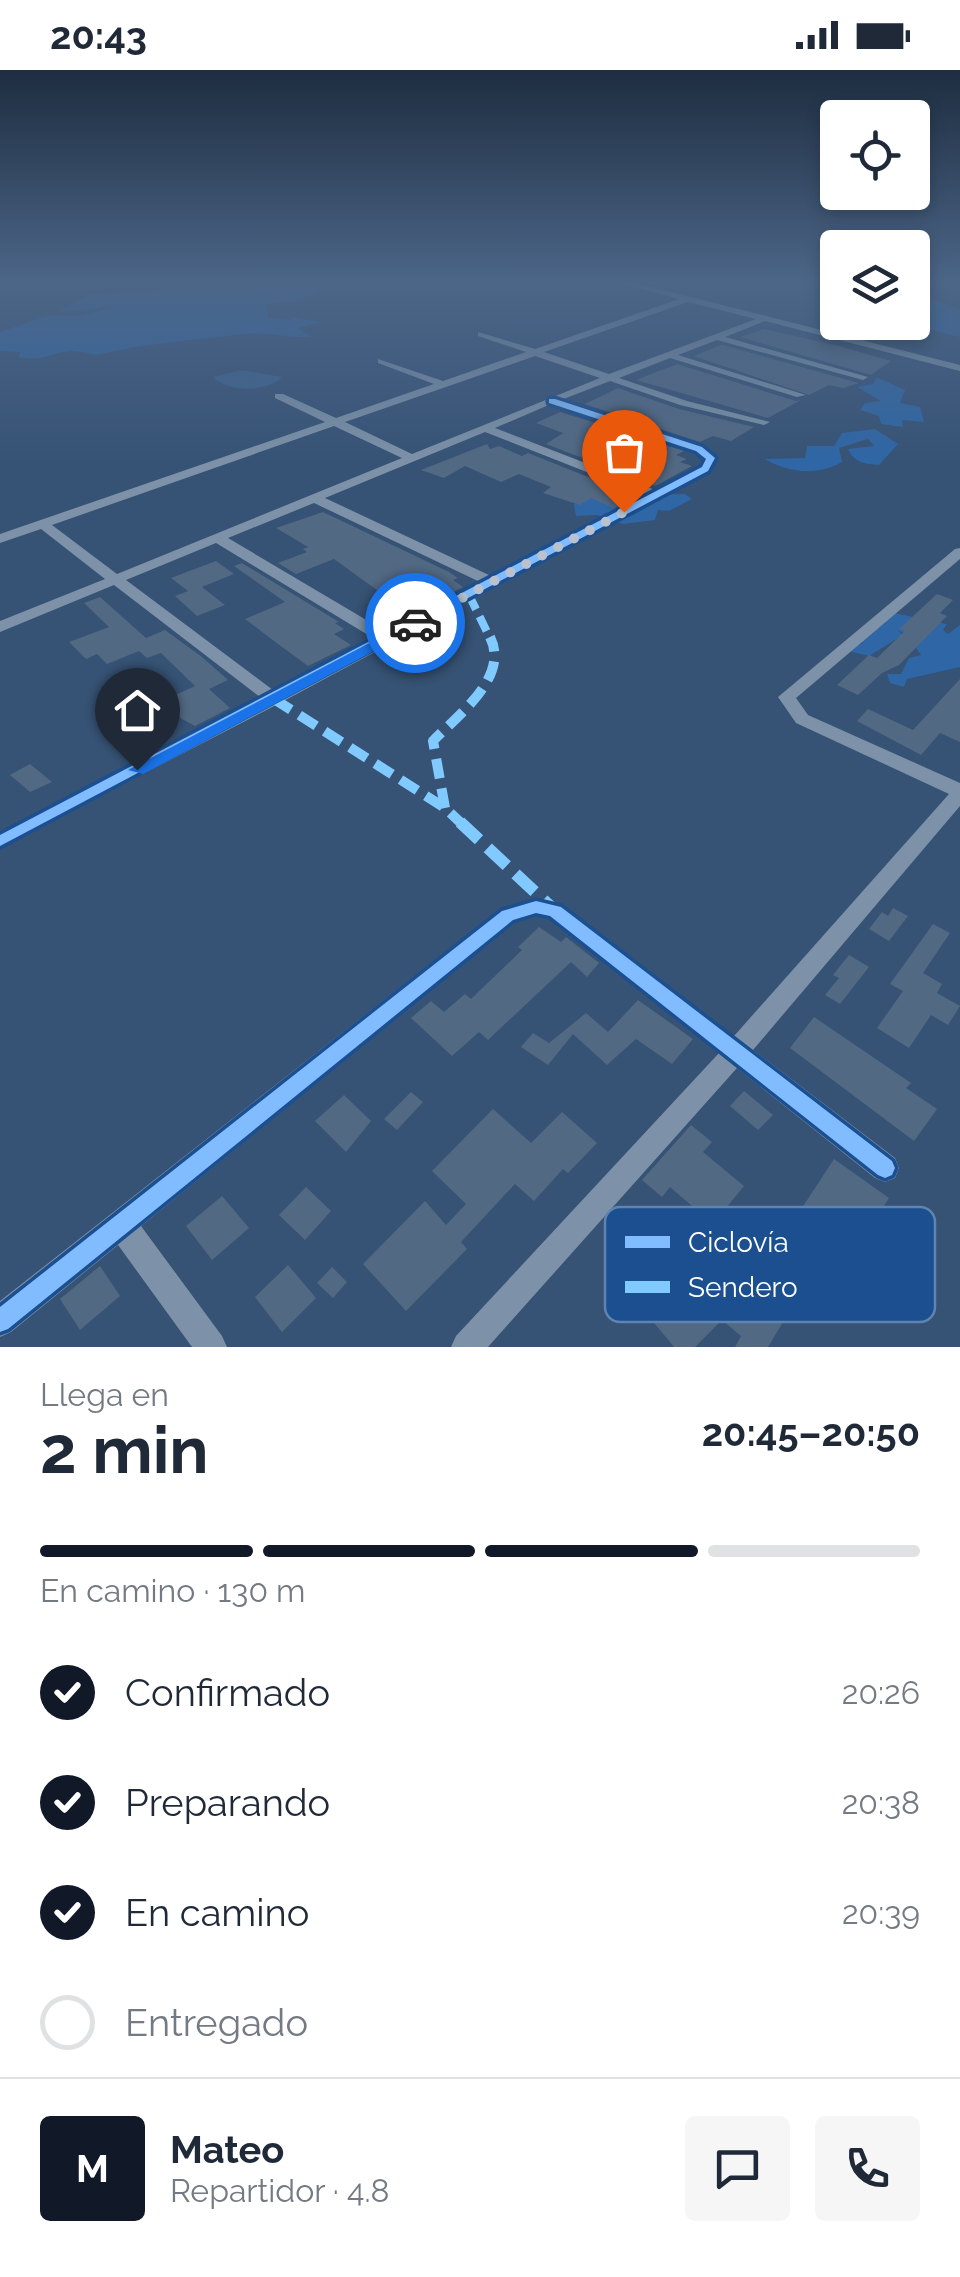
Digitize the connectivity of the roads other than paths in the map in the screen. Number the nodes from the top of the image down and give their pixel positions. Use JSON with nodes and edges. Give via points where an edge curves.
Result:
{"nodes":[{"id":1,"x":506,"y":343,"type":"edge"},
{"id":2,"x":566,"y":343,"type":"edge"},
{"id":3,"x":697,"y":343,"type":"edge"},
{"id":4,"x":739,"y":343,"type":"edge"},
{"id":5,"x":861,"y":343,"type":"edge"},
{"id":6,"x":537,"y":353,"type":"junction"},
{"id":7,"x":666,"y":354,"type":"junction"},
{"id":8,"x":381,"y":361,"type":"dead end"},
{"id":9,"x":960,"y":368,"type":"edge"},
{"id":10,"x":863,"y":377,"type":"dead end"},
{"id":11,"x":612,"y":378,"type":"junction"},
{"id":12,"x":445,"y":385,"type":"junction"},
{"id":13,"x":278,"y":396,"type":"dead end"},
{"id":14,"x":801,"y":396,"type":"dead end"},
{"id":15,"x":552,"y":401,"type":"junction"},
{"id":16,"x":335,"y":422,"type":"junction"},
{"id":17,"x":764,"y":422,"type":"dead end"},
{"id":18,"x":489,"y":429,"type":"junction"},
{"id":19,"x":414,"y":459,"type":"junction"},
{"id":20,"x":656,"y":495,"type":"junction"},
{"id":21,"x":316,"y":499,"type":"junction"},
{"id":22,"x":42,"y":524,"type":"junction"},
{"id":23,"x":0,"y":539,"type":"edge"},
{"id":24,"x":219,"y":539,"type":"junction"},
{"id":25,"x":960,"y":552,"type":"edge"},
{"id":26,"x":108,"y":574,"type":"junction"},
{"id":27,"x":492,"y":582,"type":"junction"},
{"id":28,"x":0,"y":626,"type":"edge"},
{"id":29,"x":386,"y":639,"type":"junction"},
{"id":30,"x":274,"y":699,"type":"junction"},
{"id":31,"x":960,"y":792,"type":"edge"},
{"id":32,"x":0,"y":841,"type":"edge"},
{"id":33,"x":736,"y":1052,"type":"junction"},
{"id":34,"x":886,"y":1168,"type":"dead end"},
{"id":35,"x":120,"y":1224,"type":"junction"},
{"id":36,"x":0,"y":1320,"type":"edge"},
{"id":37,"x":211,"y":1347,"type":"edge"},
{"id":38,"x":468,"y":1347,"type":"edge"}],
"edges":[{"from":1,"to":6,"type":"street"},
{"from":2,"to":6,"type":"street"},
{"from":3,"to":7,"type":"street"},
{"from":4,"to":10,"type":"street"},
{"from":5,"to":9,"type":"street"},
{"from":6,"to":11,"type":"street"},
{"from":6,"to":12,"type":"street"},
{"from":7,"to":11,"type":"street"},
{"from":7,"to":14,"type":"street"},
{"from":8,"to":12,"type":"street"},
{"from":11,"to":15,"type":"street"},
{"from":11,"to":17,"type":"street"},
{"from":12,"to":16,"type":"street"},
{"from":13,"to":16,"type":"street"},
{"from":15,"to":18,"type":"street"},
{"from":15,"to":20,"type":"street","via":[[711,458],[705,469]]},
{"from":16,"to":19,"type":"street"},
{"from":16,"to":22,"type":"street"},
{"from":18,"to":19,"type":"street"},
{"from":18,"to":20,"type":"street"},
{"from":19,"to":21,"type":"street"},
{"from":20,"to":27,"type":"street"},
{"from":21,"to":24,"type":"street"},
{"from":21,"to":27,"type":"street"},
{"from":22,"to":23,"type":"street"},
{"from":22,"to":26,"type":"street"},
{"from":24,"to":26,"type":"street"},
{"from":24,"to":29,"type":"street"},
{"from":25,"to":31,"type":"street","via":[[788,697],[802,719]]},
{"from":26,"to":28,"type":"street","via":[[84,592]]},
{"from":26,"to":30,"type":"street"},
{"from":27,"to":29,"type":"street"},
{"from":29,"to":30,"type":"street"},
{"from":30,"to":32,"type":"street"},
{"from":31,"to":33,"type":"street"},
{"from":33,"to":34,"type":"street"},
{"from":33,"to":35,"type":"street","via":[[555,910],[536,908],[508,916]]},
{"from":33,"to":38,"type":"street"},
{"from":35,"to":36,"type":"street"},
{"from":35,"to":37,"type":"street"}]}
